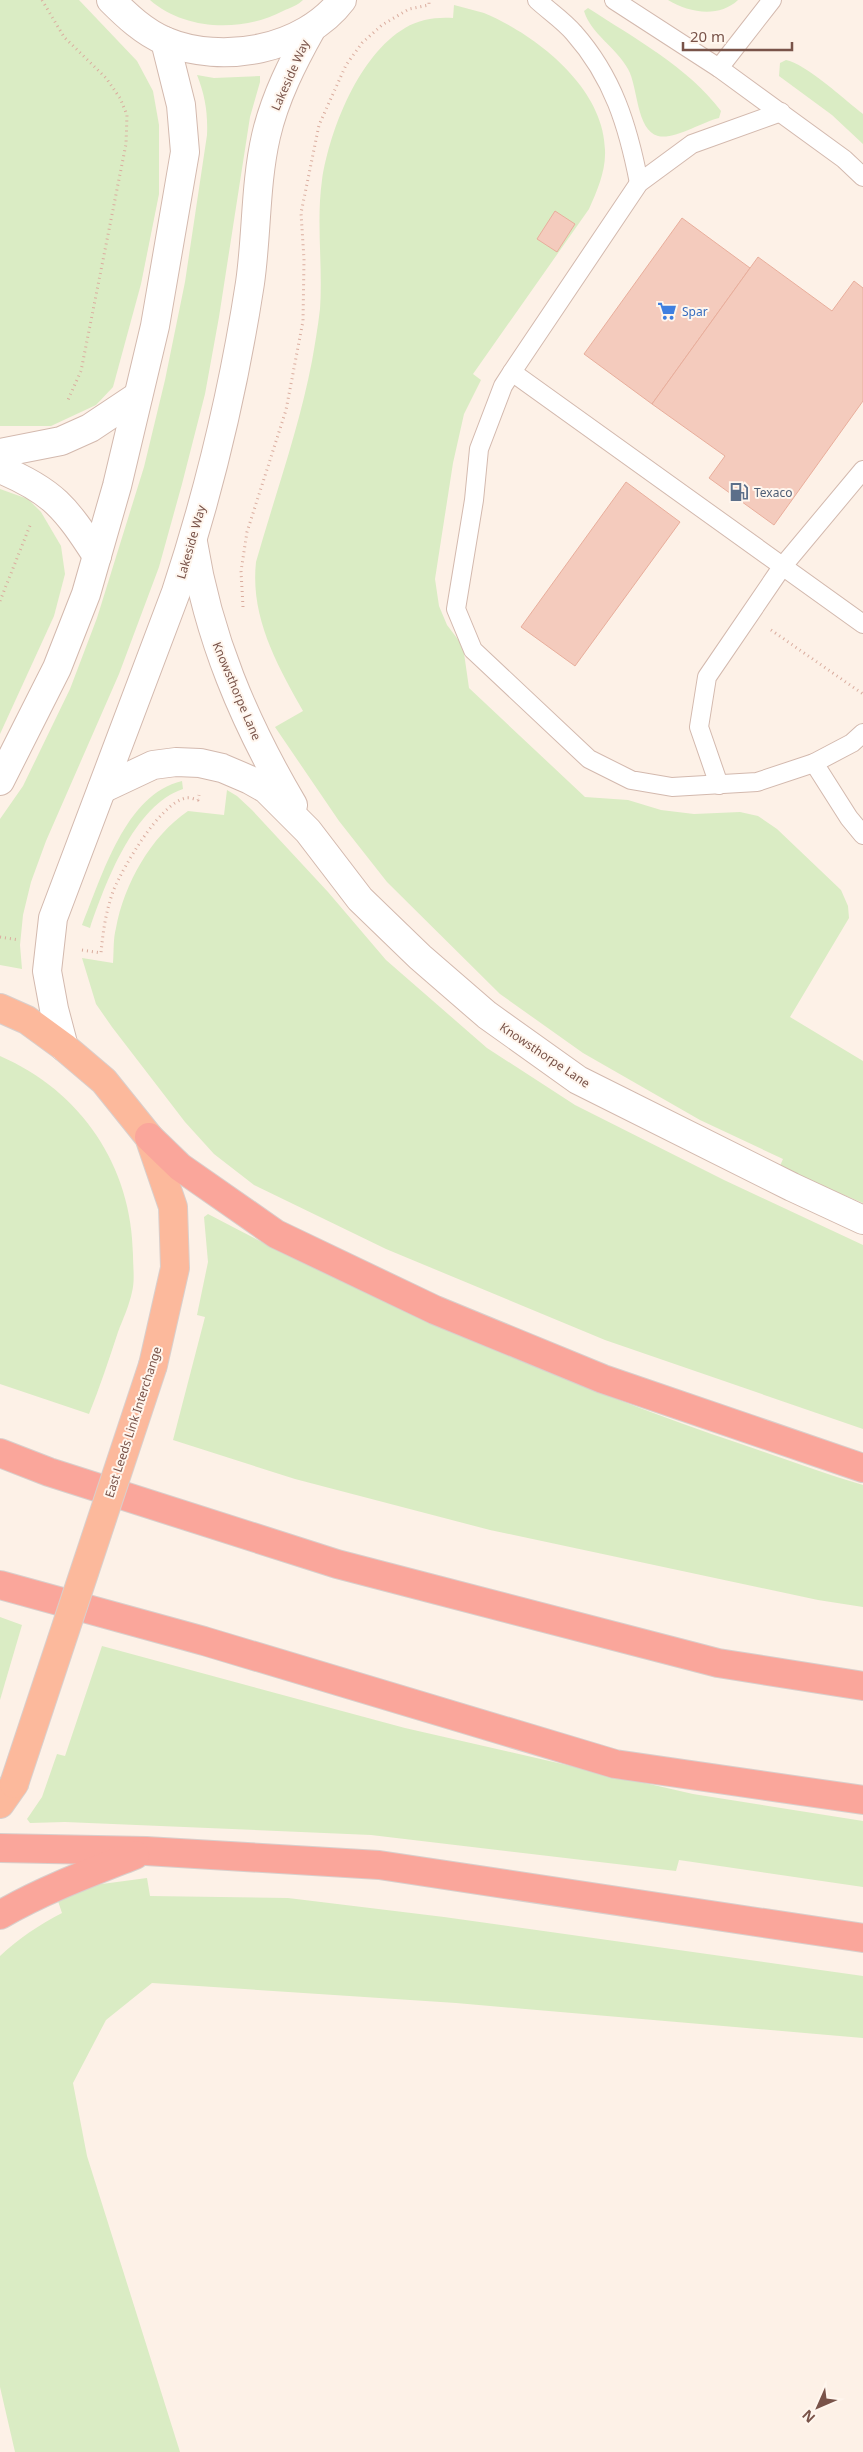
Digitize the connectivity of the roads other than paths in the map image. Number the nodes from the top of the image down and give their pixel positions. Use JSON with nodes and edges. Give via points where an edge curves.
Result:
{"nodes":[{"id":1,"x":111,"y":0,"type":"edge"},
{"id":2,"x":342,"y":0,"type":"edge"},
{"id":3,"x":537,"y":0,"type":"edge"},
{"id":4,"x":614,"y":0,"type":"edge"},
{"id":5,"x":772,"y":0,"type":"edge"},
{"id":6,"x":312,"y":28,"type":"junction"},
{"id":7,"x":165,"y":41,"type":"junction"},
{"id":8,"x":719,"y":68,"type":"junction"},
{"id":9,"x":781,"y":112,"type":"junction"},
{"id":10,"x":863,"y":177,"type":"edge"},
{"id":11,"x":639,"y":182,"type":"junction"},
{"id":12,"x":512,"y":372,"type":"junction"},
{"id":13,"x":138,"y":396,"type":"junction"},
{"id":14,"x":0,"y":453,"type":"edge"},
{"id":15,"x":0,"y":469,"type":"edge"},
{"id":16,"x":863,"y":470,"type":"edge"},
{"id":17,"x":193,"y":542,"type":"junction"},
{"id":18,"x":96,"y":556,"type":"junction"},
{"id":19,"x":782,"y":567,"type":"junction"},
{"id":20,"x":863,"y":624,"type":"edge"},
{"id":21,"x":863,"y":733,"type":"edge"},
{"id":22,"x":814,"y":764,"type":"junction"},
{"id":23,"x":0,"y":781,"type":"edge"},
{"id":24,"x":720,"y":786,"type":"junction"},
{"id":25,"x":102,"y":789,"type":"junction"},
{"id":26,"x":308,"y":831,"type":"junction"},
{"id":27,"x":863,"y":836,"type":"edge"},
{"id":28,"x":0,"y":1008,"type":"edge"},
{"id":29,"x":64,"y":1047,"type":"junction"},
{"id":30,"x":149,"y":1137,"type":"junction"},
{"id":31,"x":863,"y":1220,"type":"edge"},
{"id":32,"x":0,"y":1453,"type":"edge"},
{"id":33,"x":863,"y":1468,"type":"edge"},
{"id":34,"x":0,"y":1585,"type":"edge"},
{"id":35,"x":863,"y":1686,"type":"edge"},
{"id":36,"x":7,"y":1794,"type":"edge"},
{"id":37,"x":863,"y":1800,"type":"edge"},
{"id":38,"x":0,"y":1848,"type":"edge"},
{"id":39,"x":146,"y":1851,"type":"junction"},
{"id":40,"x":0,"y":1915,"type":"edge"},
{"id":41,"x":863,"y":1938,"type":"edge"}],
"edges":[{"from":1,"to":7,"type":"street","via":[[133,22]]},
{"from":2,"to":6,"type":"street"},
{"from":3,"to":11,"type":"lane","via":[[574,33],[608,79],[630,135]]},
{"from":4,"to":8,"type":"lane"},
{"from":5,"to":8,"type":"lane"},
{"from":6,"to":7,"type":"street","via":[[266,49],[215,53]]},
{"from":6,"to":17,"type":"street","name":"Lakeside Way","via":[[295,58],[266,134],[250,282],[225,414]]},
{"from":7,"to":13,"type":"street","via":[[181,104],[185,152],[155,326]]},
{"from":8,"to":9,"type":"lane"},
{"from":9,"to":10,"type":"lane","via":[[844,158]]},
{"from":9,"to":11,"type":"lane","via":[[692,144]]},
{"from":11,"to":12,"type":"lane"},
{"from":12,"to":19,"type":"lane"},
{"from":12,"to":24,"type":"lane","via":[[503,386],[479,449],[456,609],[473,650],[589,759],[631,780],[672,788]]},
{"from":13,"to":14,"type":"street","via":[[90,428],[62,441]]},
{"from":13,"to":18,"type":"street","via":[[117,486]]},
{"from":15,"to":18,"type":"street","via":[[49,494],[74,520]]},
{"from":16,"to":19,"type":"lane"},
{"from":17,"to":25,"type":"street","name":"Lakeside Way"},
{"from":17,"to":26,"type":"street","name":"Knowsthorpe Lane","via":[[200,588],[243,712]]},
{"from":18,"to":23,"type":"street","via":[[86,594],[57,668]]},
{"from":19,"to":20,"type":"lane"},
{"from":19,"to":24,"type":"lane","via":[[706,677],[699,727]]},
{"from":21,"to":22,"type":"lane","via":[[852,743]]},
{"from":22,"to":24,"type":"lane","via":[[757,782]]},
{"from":22,"to":27,"type":"lane"},
{"from":25,"to":26,"type":"street","name":"Knowsthorpe Lane","via":[[153,765],[200,763],[222,768],[266,789]]},
{"from":25,"to":29,"type":"street","name":"Lakeside Way","via":[[53,918],[47,971]]},
{"from":26,"to":31,"type":"street","name":"Knowsthorpe Lane","via":[[360,899],[420,957],[487,1015],[578,1080]]},
{"from":28,"to":29,"type":"highway","name":"East Leeds Link Interchange","via":[[27,1020]]},
{"from":29,"to":30,"type":"highway","name":"East Leeds Link Interchange","via":[[104,1081]]},
{"from":30,"to":33,"type":"highway","via":[[188,1173],[276,1234],[434,1310],[603,1379]]},
{"from":30,"to":36,"type":"highway","name":"East Leeds Link Interchange","bridge":true,"via":[[173,1207],[175,1268],[153,1365]]},
{"from":32,"to":35,"type":"highway","via":[[49,1472],[337,1564],[718,1663]]},
{"from":34,"to":37,"type":"highway","via":[[204,1641],[615,1764]]},
{"from":38,"to":39,"type":"highway"},
{"from":39,"to":40,"type":"highway","via":[[68,1881]]},
{"from":39,"to":41,"type":"highway","via":[[379,1865]]}]}
